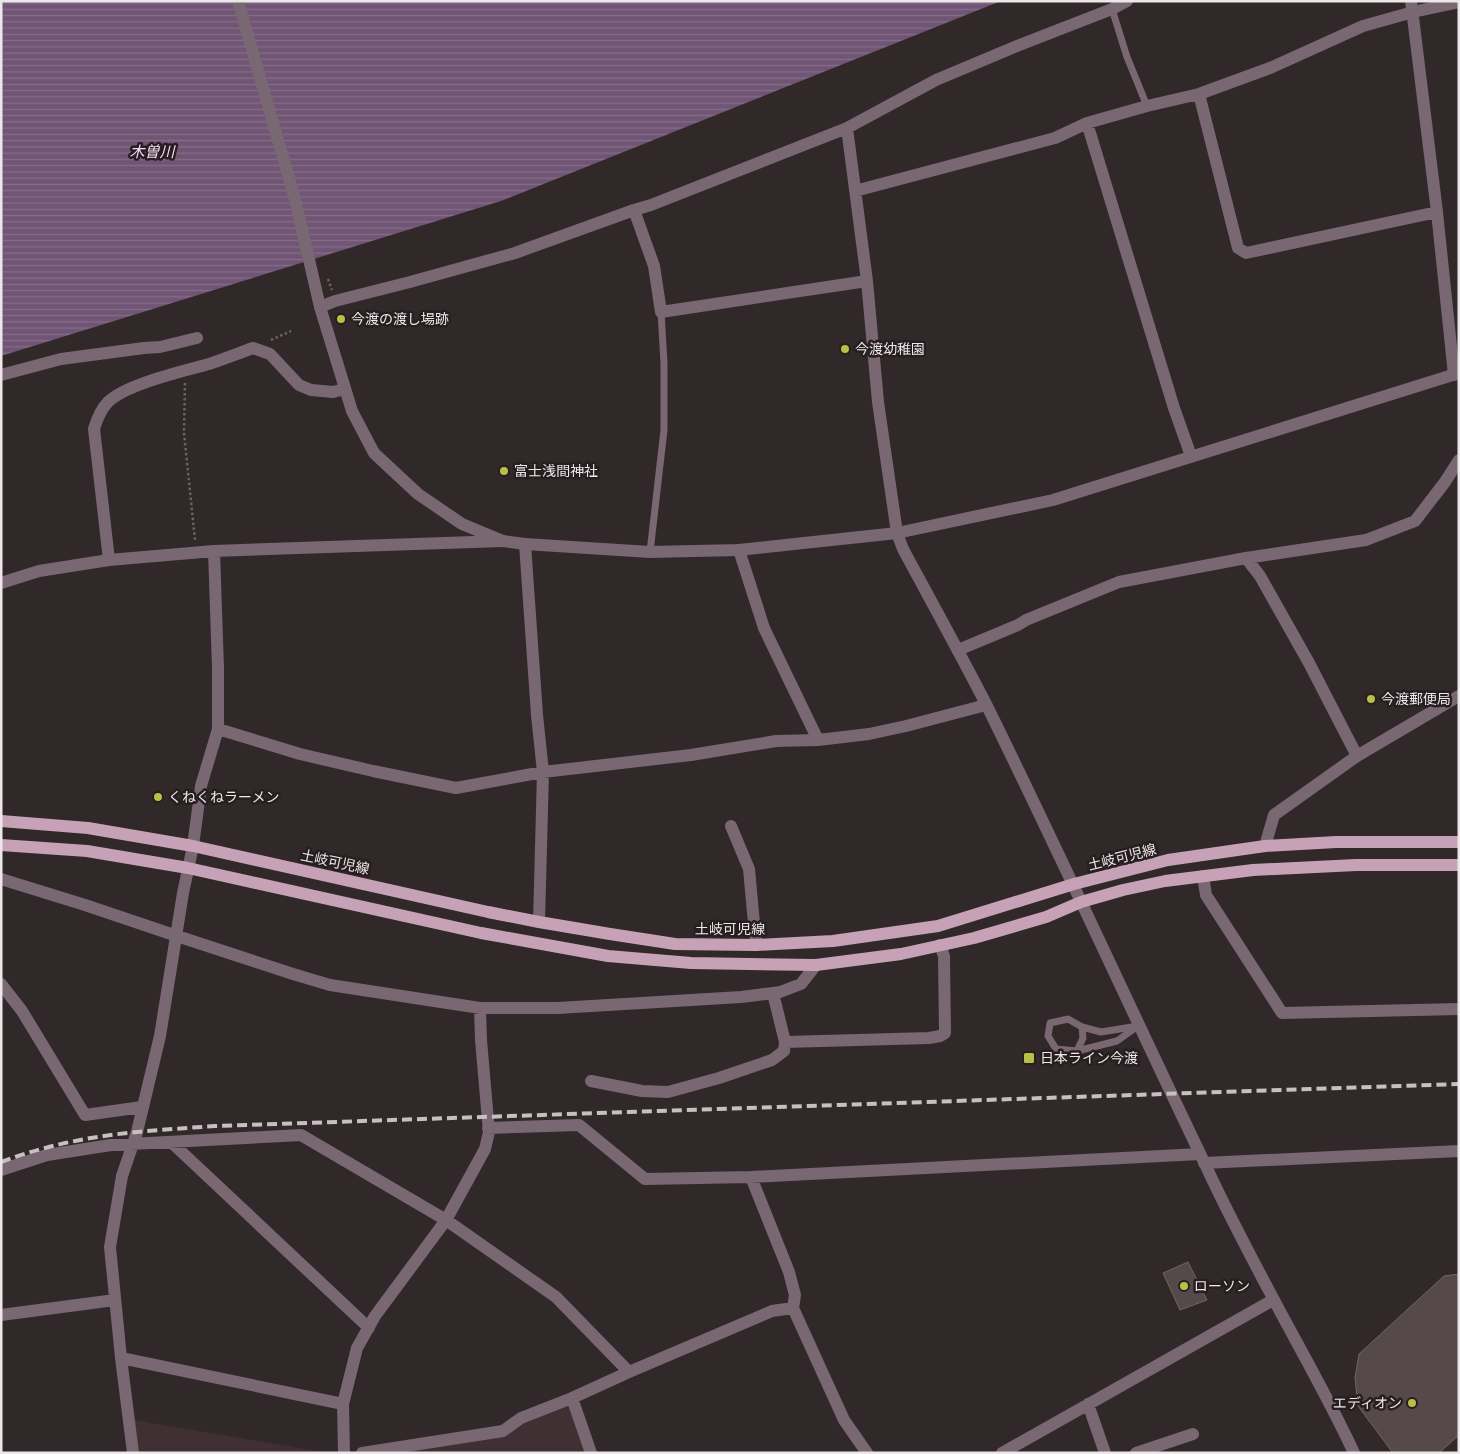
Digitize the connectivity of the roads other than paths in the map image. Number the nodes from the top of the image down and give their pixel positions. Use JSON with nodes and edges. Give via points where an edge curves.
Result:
{"nodes":[{"id":1,"x":238,"y":1,"type":"edge"},
{"id":2,"x":1127,"y":1,"type":"edge"},
{"id":3,"x":1459,"y":2,"type":"edge"},
{"id":4,"x":1412,"y":7,"type":"edge"},
{"id":5,"x":1112,"y":9,"type":"junction"},
{"id":6,"x":1199,"y":94,"type":"junction"},
{"id":7,"x":1147,"y":106,"type":"junction"},
{"id":8,"x":1087,"y":123,"type":"junction"},
{"id":9,"x":846,"y":128,"type":"junction"},
{"id":10,"x":855,"y":191,"type":"junction"},
{"id":11,"x":634,"y":210,"type":"junction"},
{"id":12,"x":1437,"y":212,"type":"junction"},
{"id":13,"x":867,"y":281,"type":"junction"},
{"id":14,"x":320,"y":307,"type":"junction"},
{"id":15,"x":661,"y":312,"type":"junction"},
{"id":16,"x":197,"y":338,"type":"dead end"},
{"id":17,"x":1456,"y":374,"type":"edge"},
{"id":18,"x":1,"y":375,"type":"edge"},
{"id":19,"x":345,"y":389,"type":"junction"},
{"id":20,"x":1191,"y":456,"type":"junction"},
{"id":21,"x":1459,"y":460,"type":"edge"},
{"id":22,"x":897,"y":533,"type":"junction"},
{"id":23,"x":503,"y":541,"type":"junction"},
{"id":24,"x":525,"y":544,"type":"junction"},
{"id":25,"x":739,"y":550,"type":"junction"},
{"id":26,"x":214,"y":551,"type":"junction"},
{"id":27,"x":650,"y":552,"type":"junction"},
{"id":28,"x":1246,"y":558,"type":"junction"},
{"id":29,"x":109,"y":560,"type":"junction"},
{"id":30,"x":1,"y":583,"type":"edge"},
{"id":31,"x":958,"y":650,"type":"junction"},
{"id":32,"x":1459,"y":696,"type":"edge"},
{"id":33,"x":986,"y":705,"type":"junction"},
{"id":34,"x":218,"y":729,"type":"junction"},
{"id":35,"x":818,"y":740,"type":"junction"},
{"id":36,"x":1357,"y":756,"type":"junction"},
{"id":37,"x":543,"y":772,"type":"junction"},
{"id":38,"x":1,"y":821,"type":"edge"},
{"id":39,"x":731,"y":826,"type":"dead end"},
{"id":40,"x":1459,"y":842,"type":"edge"},
{"id":41,"x":1,"y":844,"type":"edge"},
{"id":42,"x":193,"y":846,"type":"junction"},
{"id":43,"x":1265,"y":846,"type":"junction"},
{"id":44,"x":1459,"y":865,"type":"edge"},
{"id":45,"x":188,"y":868,"type":"junction"},
{"id":46,"x":1204,"y":876,"type":"junction"},
{"id":47,"x":1,"y":879,"type":"edge"},
{"id":48,"x":1074,"y":884,"type":"junction"},
{"id":49,"x":1081,"y":902,"type":"junction"},
{"id":50,"x":539,"y":922,"type":"junction"},
{"id":51,"x":177,"y":936,"type":"junction"},
{"id":52,"x":756,"y":945,"type":"junction"},
{"id":53,"x":940,"y":945,"type":"junction"},
{"id":54,"x":816,"y":965,"type":"junction"},
{"id":55,"x":1,"y":984,"type":"edge"},
{"id":56,"x":773,"y":993,"type":"junction"},
{"id":57,"x":480,"y":1008,"type":"junction"},
{"id":58,"x":1459,"y":1009,"type":"edge"},
{"id":59,"x":1138,"y":1026,"type":"junction"},
{"id":60,"x":1082,"y":1027,"type":"junction"},
{"id":61,"x":785,"y":1042,"type":"junction"},
{"id":62,"x":1077,"y":1050,"type":"junction"},
{"id":63,"x":591,"y":1081,"type":"dead end"},
{"id":64,"x":142,"y":1107,"type":"junction"},
{"id":65,"x":488,"y":1128,"type":"junction"},
{"id":66,"x":171,"y":1142,"type":"junction"},
{"id":67,"x":132,"y":1145,"type":"junction"},
{"id":68,"x":1459,"y":1151,"type":"edge"},
{"id":69,"x":1202,"y":1158,"type":"junction"},
{"id":70,"x":1,"y":1170,"type":"edge"},
{"id":71,"x":751,"y":1177,"type":"junction"},
{"id":72,"x":446,"y":1220,"type":"junction"},
{"id":73,"x":116,"y":1300,"type":"junction"},
{"id":74,"x":1274,"y":1300,"type":"junction"},
{"id":75,"x":793,"y":1308,"type":"junction"},
{"id":76,"x":1,"y":1315,"type":"edge"},
{"id":77,"x":368,"y":1328,"type":"junction"},
{"id":78,"x":121,"y":1358,"type":"junction"},
{"id":79,"x":629,"y":1372,"type":"junction"},
{"id":80,"x":572,"y":1398,"type":"junction"},
{"id":81,"x":343,"y":1404,"type":"junction"},
{"id":82,"x":1088,"y":1404,"type":"junction"},
{"id":83,"x":1193,"y":1434,"type":"dead end"},
{"id":84,"x":133,"y":1453,"type":"edge"},
{"id":85,"x":344,"y":1453,"type":"edge"},
{"id":86,"x":362,"y":1453,"type":"edge"},
{"id":87,"x":591,"y":1453,"type":"edge"},
{"id":88,"x":867,"y":1453,"type":"edge"},
{"id":89,"x":1002,"y":1453,"type":"edge"},
{"id":90,"x":1105,"y":1453,"type":"edge"},
{"id":91,"x":1136,"y":1453,"type":"edge"},
{"id":92,"x":1354,"y":1453,"type":"edge"}],
"edges":[{"from":1,"to":14,"type":"street","via":[[295,199]]},
{"from":2,"to":5,"type":"street"},
{"from":3,"to":4,"type":"street"},
{"from":4,"to":6,"type":"street","via":[[1270,68]]},
{"from":4,"to":12,"type":"street"},
{"from":5,"to":7,"type":"lane"},
{"from":5,"to":9,"type":"street","via":[[936,80]]},
{"from":6,"to":7,"type":"street"},
{"from":6,"to":12,"type":"street","via":[[1238,248],[1246,253]]},
{"from":7,"to":8,"type":"street"},
{"from":8,"to":10,"type":"street","via":[[1055,138]]},
{"from":8,"to":20,"type":"street"},
{"from":9,"to":10,"type":"street"},
{"from":9,"to":11,"type":"street"},
{"from":10,"to":13,"type":"street"},
{"from":11,"to":14,"type":"street","via":[[515,253]]},
{"from":11,"to":15,"type":"street","via":[[654,266]]},
{"from":12,"to":17,"type":"street"},
{"from":13,"to":15,"type":"street"},
{"from":13,"to":22,"type":"street","via":[[878,402]]},
{"from":14,"to":19,"type":"street"},
{"from":15,"to":27,"type":"lane","via":[[664,430]]},
{"from":16,"to":18,"type":"street","via":[[160,347],[61,358]]},
{"from":17,"to":20,"type":"street"},
{"from":19,"to":23,"type":"street","via":[[352,411],[374,453],[418,494],[454,519]]},
{"from":19,"to":29,"type":"street","via":[[333,392],[299,385],[270,354],[253,348],[126,390],[108,402],[94,429]]},
{"from":20,"to":22,"type":"street","via":[[1053,500]]},
{"from":21,"to":28,"type":"street","via":[[1415,521],[1366,540]]},
{"from":22,"to":25,"type":"street"},
{"from":22,"to":31,"type":"street"},
{"from":23,"to":24,"type":"street"},
{"from":23,"to":26,"type":"street"},
{"from":24,"to":27,"type":"street"},
{"from":24,"to":37,"type":"street"},
{"from":25,"to":27,"type":"street"},
{"from":25,"to":35,"type":"street","via":[[764,628]]},
{"from":26,"to":29,"type":"street"},
{"from":26,"to":34,"type":"street"},
{"from":28,"to":31,"type":"street","via":[[1119,582]]},
{"from":28,"to":36,"type":"street","via":[[1309,663]]},
{"from":29,"to":30,"type":"street","via":[[39,571]]},
{"from":31,"to":33,"type":"street"},
{"from":32,"to":36,"type":"street"},
{"from":33,"to":35,"type":"street","via":[[869,734]]},
{"from":33,"to":48,"type":"street"},
{"from":34,"to":37,"type":"street","via":[[300,754],[456,788]]},
{"from":34,"to":42,"type":"street","via":[[201,786]]},
{"from":35,"to":37,"type":"street","via":[[776,741],[691,755]]},
{"from":36,"to":43,"type":"street","via":[[1274,815]]},
{"from":37,"to":50,"type":"street"},
{"from":38,"to":42,"type":"main road","name":"土岐可児線","via":[[88,828]]},
{"from":39,"to":52,"type":"street","via":[[749,869]]},
{"from":40,"to":43,"type":"main road","name":"土岐可児線","via":[[1336,842]]},
{"from":41,"to":45,"type":"main road","via":[[87,851]]},
{"from":42,"to":45,"type":"street"},
{"from":42,"to":50,"type":"main road","name":"土岐可児線"},
{"from":43,"to":48,"type":"main road","name":"土岐可児線","via":[[1168,860]]},
{"from":44,"to":46,"type":"main road","via":[[1337,866]]},
{"from":45,"to":51,"type":"street"},
{"from":45,"to":54,"type":"main road","via":[[481,933],[608,956],[691,963]]},
{"from":46,"to":49,"type":"main road","via":[[1165,881]]},
{"from":46,"to":58,"type":"street","via":[[1206,895],[1282,1013]]},
{"from":47,"to":51,"type":"street"},
{"from":48,"to":49,"type":"street"},
{"from":48,"to":52,"type":"main road","name":"土岐可児線","via":[[938,926],[833,941]]},
{"from":49,"to":53,"type":"main road","via":[[1046,917]]},
{"from":49,"to":59,"type":"street"},
{"from":50,"to":52,"type":"main road","name":"土岐可児線","via":[[675,944]]},
{"from":51,"to":57,"type":"street","via":[[330,985]]},
{"from":51,"to":64,"type":"street","via":[[160,1036]]},
{"from":53,"to":54,"type":"main road","via":[[901,954]]},
{"from":53,"to":61,"type":"street","via":[[944,956],[945,1033],[929,1038]]},
{"from":54,"to":56,"type":"street","via":[[801,984]]},
{"from":55,"to":64,"type":"street","via":[[22,1011],[86,1115]]},
{"from":56,"to":57,"type":"street","via":[[558,1008]]},
{"from":56,"to":61,"type":"street"},
{"from":57,"to":65,"type":"street"},
{"from":59,"to":60,"type":"lane","via":[[1101,1032]]},
{"from":59,"to":62,"type":"lane","via":[[1117,1041]]},
{"from":59,"to":69,"type":"street"},
{"from":60,"to":62,"type":"lane","via":[[1083,1038]]},
{"from":60,"to":62,"type":"lane","via":[[1068,1019],[1050,1023],[1048,1036],[1056,1049]]},
{"from":61,"to":63,"type":"street","via":[[784,1051],[772,1060],[668,1092],[642,1091]]},
{"from":64,"to":67,"type":"street"},
{"from":65,"to":71,"type":"street","via":[[579,1125],[645,1179]]},
{"from":65,"to":72,"type":"street","via":[[485,1149]]},
{"from":66,"to":67,"type":"street"},
{"from":66,"to":72,"type":"street","via":[[301,1135]]},
{"from":66,"to":77,"type":"street"},
{"from":67,"to":70,"type":"street","via":[[111,1145],[47,1156]]},
{"from":67,"to":73,"type":"street","via":[[122,1176],[110,1247]]},
{"from":68,"to":69,"type":"street"},
{"from":69,"to":71,"type":"street"},
{"from":69,"to":74,"type":"street"},
{"from":71,"to":75,"type":"street","via":[[789,1272]]},
{"from":72,"to":77,"type":"street"},
{"from":72,"to":79,"type":"street","via":[[556,1297]]},
{"from":73,"to":76,"type":"street"},
{"from":73,"to":78,"type":"street"},
{"from":74,"to":82,"type":"street"},
{"from":74,"to":92,"type":"street"},
{"from":75,"to":79,"type":"street","via":[[772,1311]]},
{"from":75,"to":88,"type":"street","via":[[844,1420]]},
{"from":77,"to":81,"type":"street","via":[[357,1348]]},
{"from":78,"to":81,"type":"street"},
{"from":78,"to":84,"type":"street"},
{"from":79,"to":80,"type":"street"},
{"from":80,"to":86,"type":"street","via":[[521,1418],[503,1430]]},
{"from":80,"to":87,"type":"street"},
{"from":81,"to":85,"type":"street"},
{"from":82,"to":89,"type":"street"},
{"from":82,"to":90,"type":"street"},
{"from":83,"to":91,"type":"street"}]}
